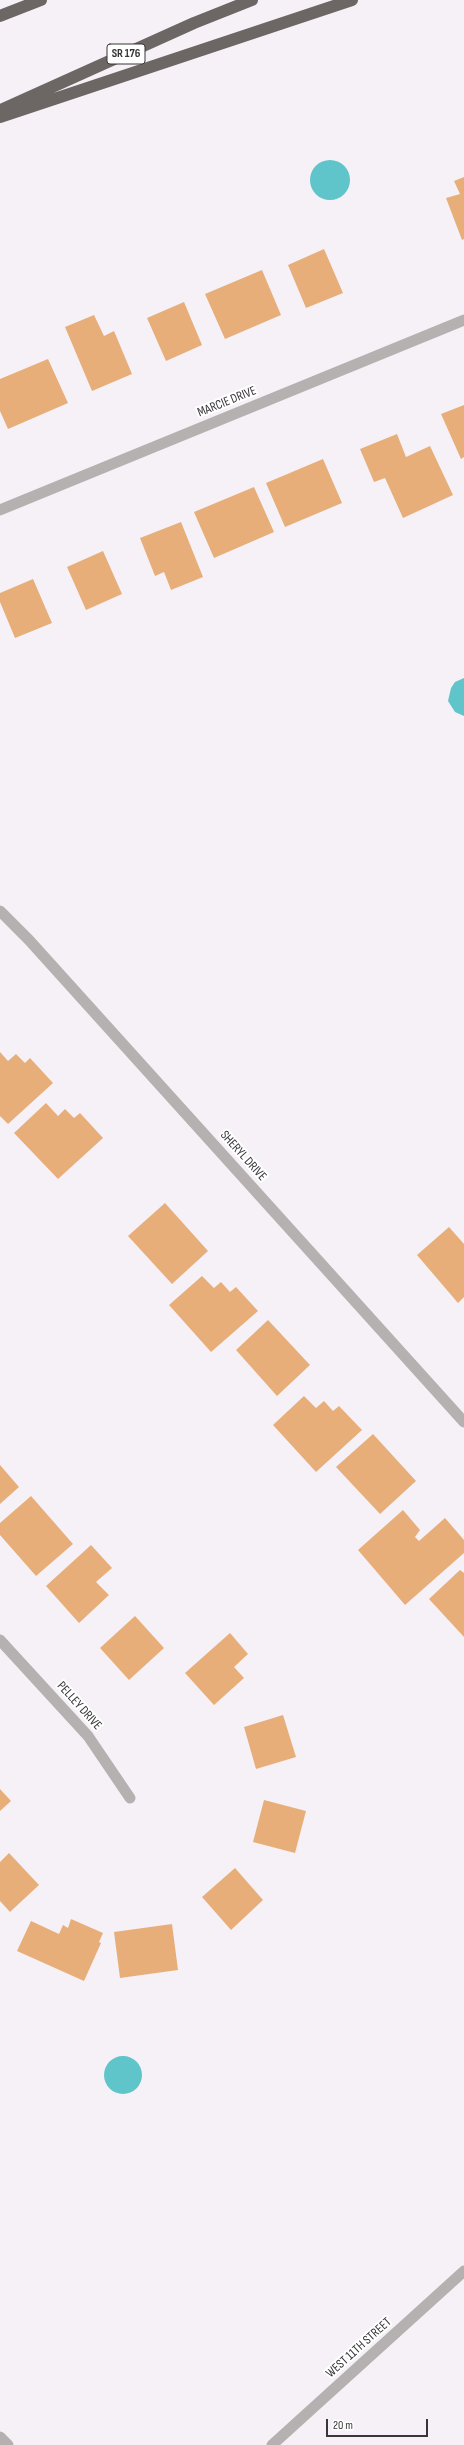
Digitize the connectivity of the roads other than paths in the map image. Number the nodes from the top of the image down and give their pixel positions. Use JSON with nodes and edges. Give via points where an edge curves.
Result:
{"nodes":[{"id":1,"x":41,"y":0,"type":"edge"},
{"id":2,"x":252,"y":0,"type":"edge"},
{"id":3,"x":352,"y":0,"type":"edge"},
{"id":4,"x":0,"y":16,"type":"edge"},
{"id":5,"x":0,"y":110,"type":"edge"},
{"id":6,"x":0,"y":117,"type":"edge"},
{"id":7,"x":464,"y":320,"type":"edge"},
{"id":8,"x":0,"y":510,"type":"edge"},
{"id":9,"x":0,"y":911,"type":"edge"},
{"id":10,"x":464,"y":1422,"type":"edge"},
{"id":11,"x":0,"y":1640,"type":"edge"},
{"id":12,"x":130,"y":1798,"type":"dead end"},
{"id":13,"x":464,"y":2271,"type":"edge"},
{"id":14,"x":0,"y":2437,"type":"edge"},
{"id":15,"x":8,"y":2445,"type":"edge"},
{"id":16,"x":272,"y":2445,"type":"edge"}],
"edges":[{"from":1,"to":4,"type":"highway"},
{"from":2,"to":5,"type":"highway","number":"SR 176","via":[[194,23]]},
{"from":3,"to":6,"type":"highway"},
{"from":7,"to":8,"type":"street","name":"MARCIE DRIVE"},
{"from":9,"to":10,"type":"street","name":"SHERYL DRIVE"},
{"from":11,"to":12,"type":"street","name":"PELLEY DRIVE","via":[[88,1736]]},
{"from":13,"to":16,"type":"street","name":"WEST 11TH STREET"},
{"from":14,"to":15,"type":"street"}]}
